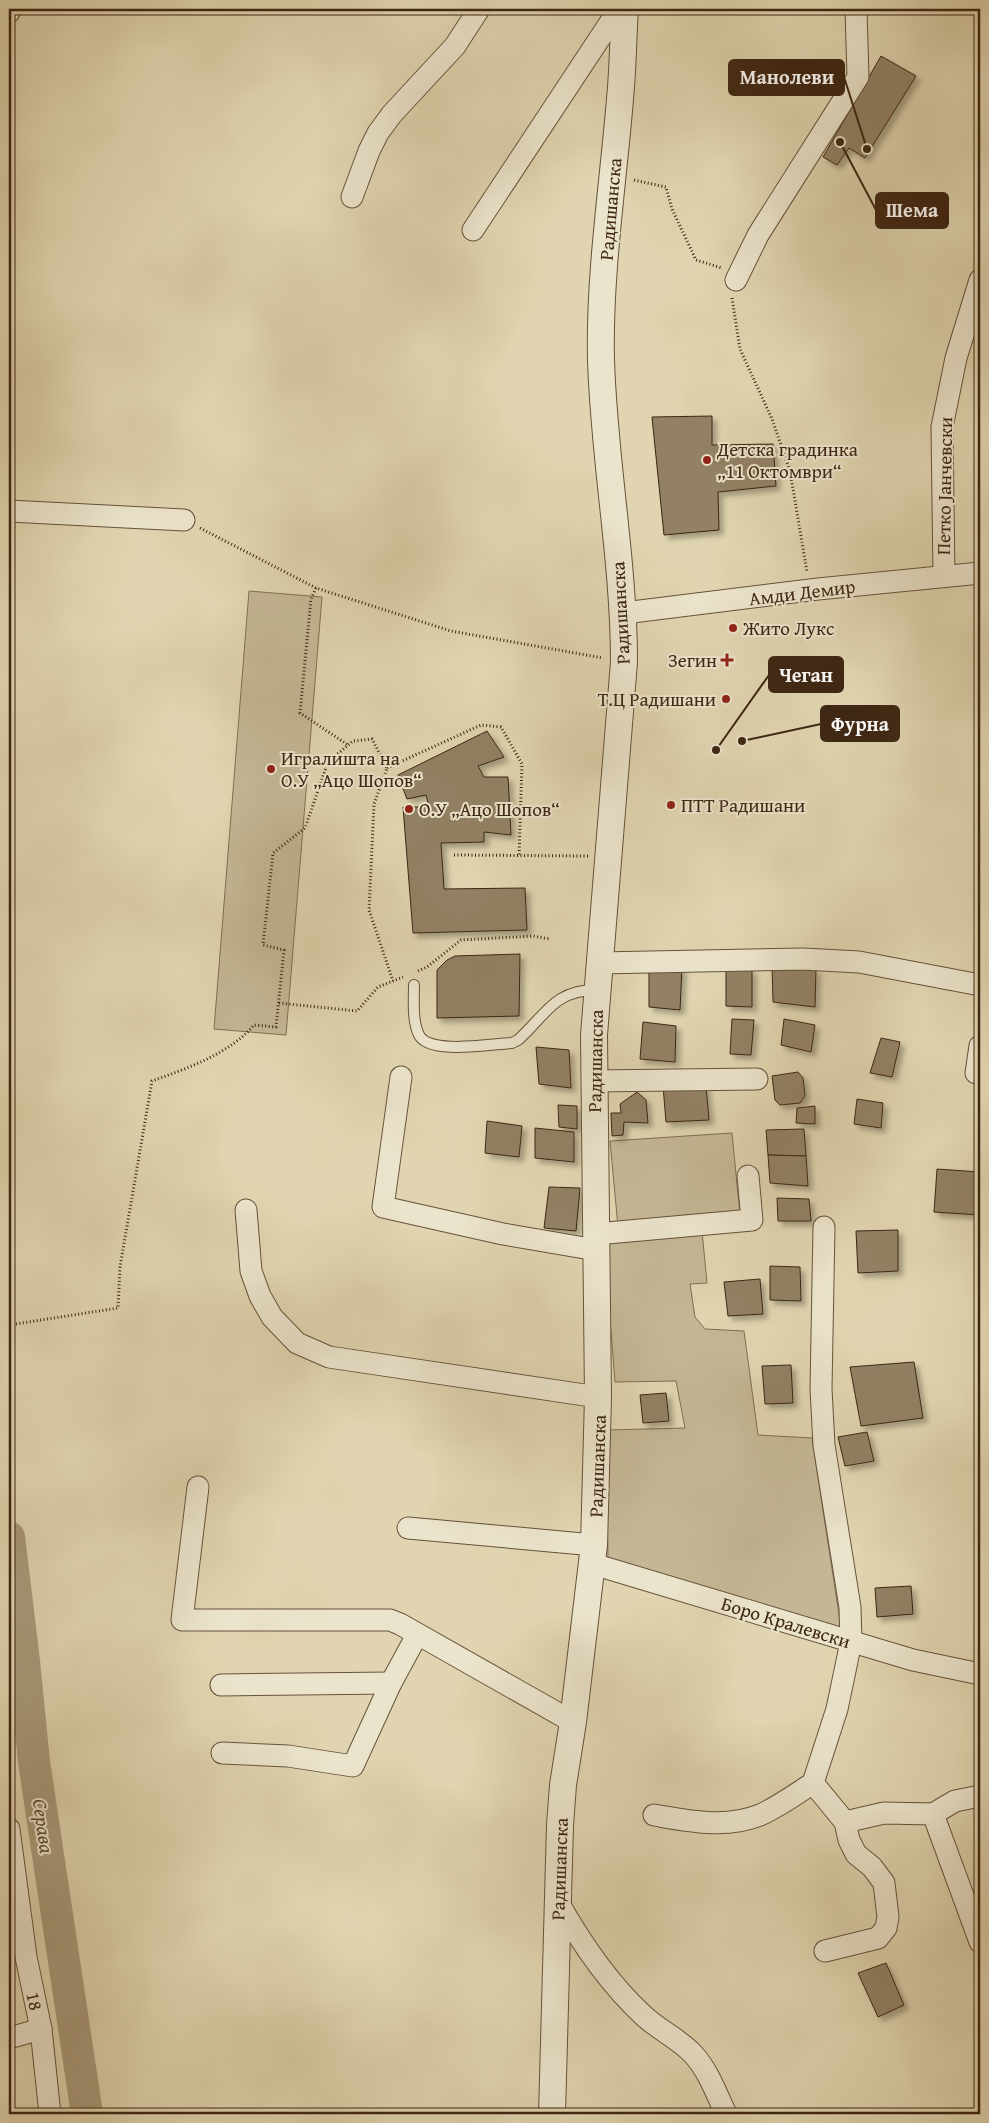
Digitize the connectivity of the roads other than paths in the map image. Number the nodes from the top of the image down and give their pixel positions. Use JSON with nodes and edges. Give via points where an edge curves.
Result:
{"nodes":[{"id":1,"x":479,"y":9,"type":"edge"},
{"id":2,"x":619,"y":9,"type":"edge"},
{"id":3,"x":625,"y":9,"type":"edge"},
{"id":4,"x":856,"y":9,"type":"edge"},
{"id":5,"x":352,"y":197,"type":"dead end"},
{"id":6,"x":473,"y":230,"type":"dead end"},
{"id":7,"x":738,"y":277,"type":"road end"},
{"id":8,"x":980,"y":280,"type":"edge"},
{"id":9,"x":9,"y":510,"type":"edge"},
{"id":10,"x":184,"y":520,"type":"road end"},
{"id":11,"x":980,"y":573,"type":"edge"},
{"id":12,"x":944,"y":576,"type":"junction"},
{"id":13,"x":624,"y":613,"type":"junction"},
{"id":14,"x":599,"y":963,"type":"junction"},
{"id":15,"x":980,"y":984,"type":"edge"},
{"id":16,"x":414,"y":985,"type":"dead end"},
{"id":17,"x":597,"y":990,"type":"junction"},
{"id":18,"x":980,"y":1046,"type":"edge"},
{"id":19,"x":976,"y":1073,"type":"dead end"},
{"id":20,"x":401,"y":1077,"type":"dead end"},
{"id":21,"x":757,"y":1079,"type":"dead end"},
{"id":22,"x":593,"y":1081,"type":"junction"},
{"id":23,"x":748,"y":1176,"type":"dead end"},
{"id":24,"x":246,"y":1210,"type":"dead end"},
{"id":25,"x":824,"y":1227,"type":"dead end"},
{"id":26,"x":596,"y":1242,"type":"junction"},
{"id":27,"x":598,"y":1397,"type":"junction"},
{"id":28,"x":198,"y":1486,"type":"dead end"},
{"id":29,"x":408,"y":1528,"type":"dead end"},
{"id":30,"x":594,"y":1555,"type":"junction"},
{"id":31,"x":416,"y":1635,"type":"junction"},
{"id":32,"x":851,"y":1642,"type":"junction"},
{"id":33,"x":980,"y":1674,"type":"edge"},
{"id":34,"x":391,"y":1683,"type":"junction"},
{"id":35,"x":220,"y":1685,"type":"dead end"},
{"id":36,"x":573,"y":1722,"type":"junction"},
{"id":37,"x":222,"y":1753,"type":"dead end"},
{"id":38,"x":813,"y":1783,"type":"junction"},
{"id":39,"x":980,"y":1796,"type":"edge"},
{"id":40,"x":933,"y":1814,"type":"junction"},
{"id":41,"x":654,"y":1815,"type":"dead end"},
{"id":42,"x":845,"y":1822,"type":"junction"},
{"id":43,"x":9,"y":1829,"type":"edge"},
{"id":44,"x":10,"y":1862,"type":"edge"},
{"id":45,"x":557,"y":1900,"type":"junction"},
{"id":46,"x":980,"y":1942,"type":"edge"},
{"id":47,"x":825,"y":1951,"type":"dead end"},
{"id":48,"x":41,"y":2029,"type":"junction"},
{"id":49,"x":9,"y":2038,"type":"edge"},
{"id":50,"x":50,"y":2114,"type":"edge"},
{"id":51,"x":552,"y":2114,"type":"edge"},
{"id":52,"x":726,"y":2114,"type":"edge"}],
"edges":[{"from":1,"to":5,"type":"street","via":[[455,46],[378,133]]},
{"from":2,"to":6,"type":"street"},
{"from":3,"to":13,"type":"street","name":"Радишанска","via":[[605,260],[601,359]]},
{"from":4,"to":7,"type":"street","via":[[858,77],[758,235]]},
{"from":8,"to":12,"type":"street","name":"Петко Јанчевски","via":[[956,358],[942,427]]},
{"from":9,"to":10,"type":"street"},
{"from":11,"to":12,"type":"street","name":"Амди Демир"},
{"from":12,"to":13,"type":"street","name":"Амди Демир"},
{"from":13,"to":14,"type":"street","name":"Радишанска","via":[[624,662]]},
{"from":14,"to":15,"type":"street","via":[[803,959],[858,962]]},
{"from":14,"to":17,"type":"street","name":"Радишанска"},
{"from":16,"to":17,"type":"lane","via":[[416,1027],[420,1037],[428,1044],[440,1047],[512,1043],[568,994],[578,990]]},
{"from":17,"to":22,"type":"street","name":"Радишанска"},
{"from":18,"to":19,"type":"street"},
{"from":20,"to":26,"type":"street","via":[[383,1206],[503,1234]]},
{"from":21,"to":22,"type":"street"},
{"from":22,"to":26,"type":"street","name":"Радишанска"},
{"from":23,"to":26,"type":"street","via":[[752,1220]]},
{"from":24,"to":27,"type":"street","via":[[251,1271],[260,1296],[272,1317],[297,1344],[329,1357]]},
{"from":25,"to":32,"type":"street","via":[[821,1388],[824,1445],[850,1607]]},
{"from":26,"to":27,"type":"street","name":"Радишанска"},
{"from":27,"to":30,"type":"street","name":"Радишанска"},
{"from":28,"to":31,"type":"street","via":[[182,1620],[390,1620]]},
{"from":29,"to":30,"type":"street","name":"Боро Кралевски"},
{"from":30,"to":32,"type":"street","name":"Боро Кралевски"},
{"from":30,"to":36,"type":"street","name":"Радишанска"},
{"from":31,"to":34,"type":"street"},
{"from":31,"to":36,"type":"street"},
{"from":32,"to":33,"type":"street","name":"Боро Кралевски","via":[[913,1660]]},
{"from":32,"to":38,"type":"street","via":[[837,1709]]},
{"from":34,"to":35,"type":"street"},
{"from":34,"to":37,"type":"street","via":[[354,1766],[288,1756]]},
{"from":36,"to":45,"type":"street","name":"Радишанска","via":[[563,1785]]},
{"from":38,"to":41,"type":"street","via":[[760,1815],[733,1823],[694,1822]]},
{"from":38,"to":42,"type":"street"},
{"from":39,"to":40,"type":"street","via":[[955,1801]]},
{"from":40,"to":42,"type":"street","via":[[884,1813]]},
{"from":40,"to":46,"type":"street"},
{"from":42,"to":47,"type":"street","via":[[856,1854],[884,1883],[888,1918],[886,1928],[878,1938]]},
{"from":43,"to":44,"type":"street","name":"18"},
{"from":44,"to":48,"type":"street","name":"18"},
{"from":45,"to":51,"type":"street","name":"Радишанска"},
{"from":45,"to":52,"type":"street","via":[[603,1972],[644,2016],[693,2054],[707,2074]]},
{"from":48,"to":49,"type":"street"},
{"from":48,"to":50,"type":"street","name":"18"}]}
